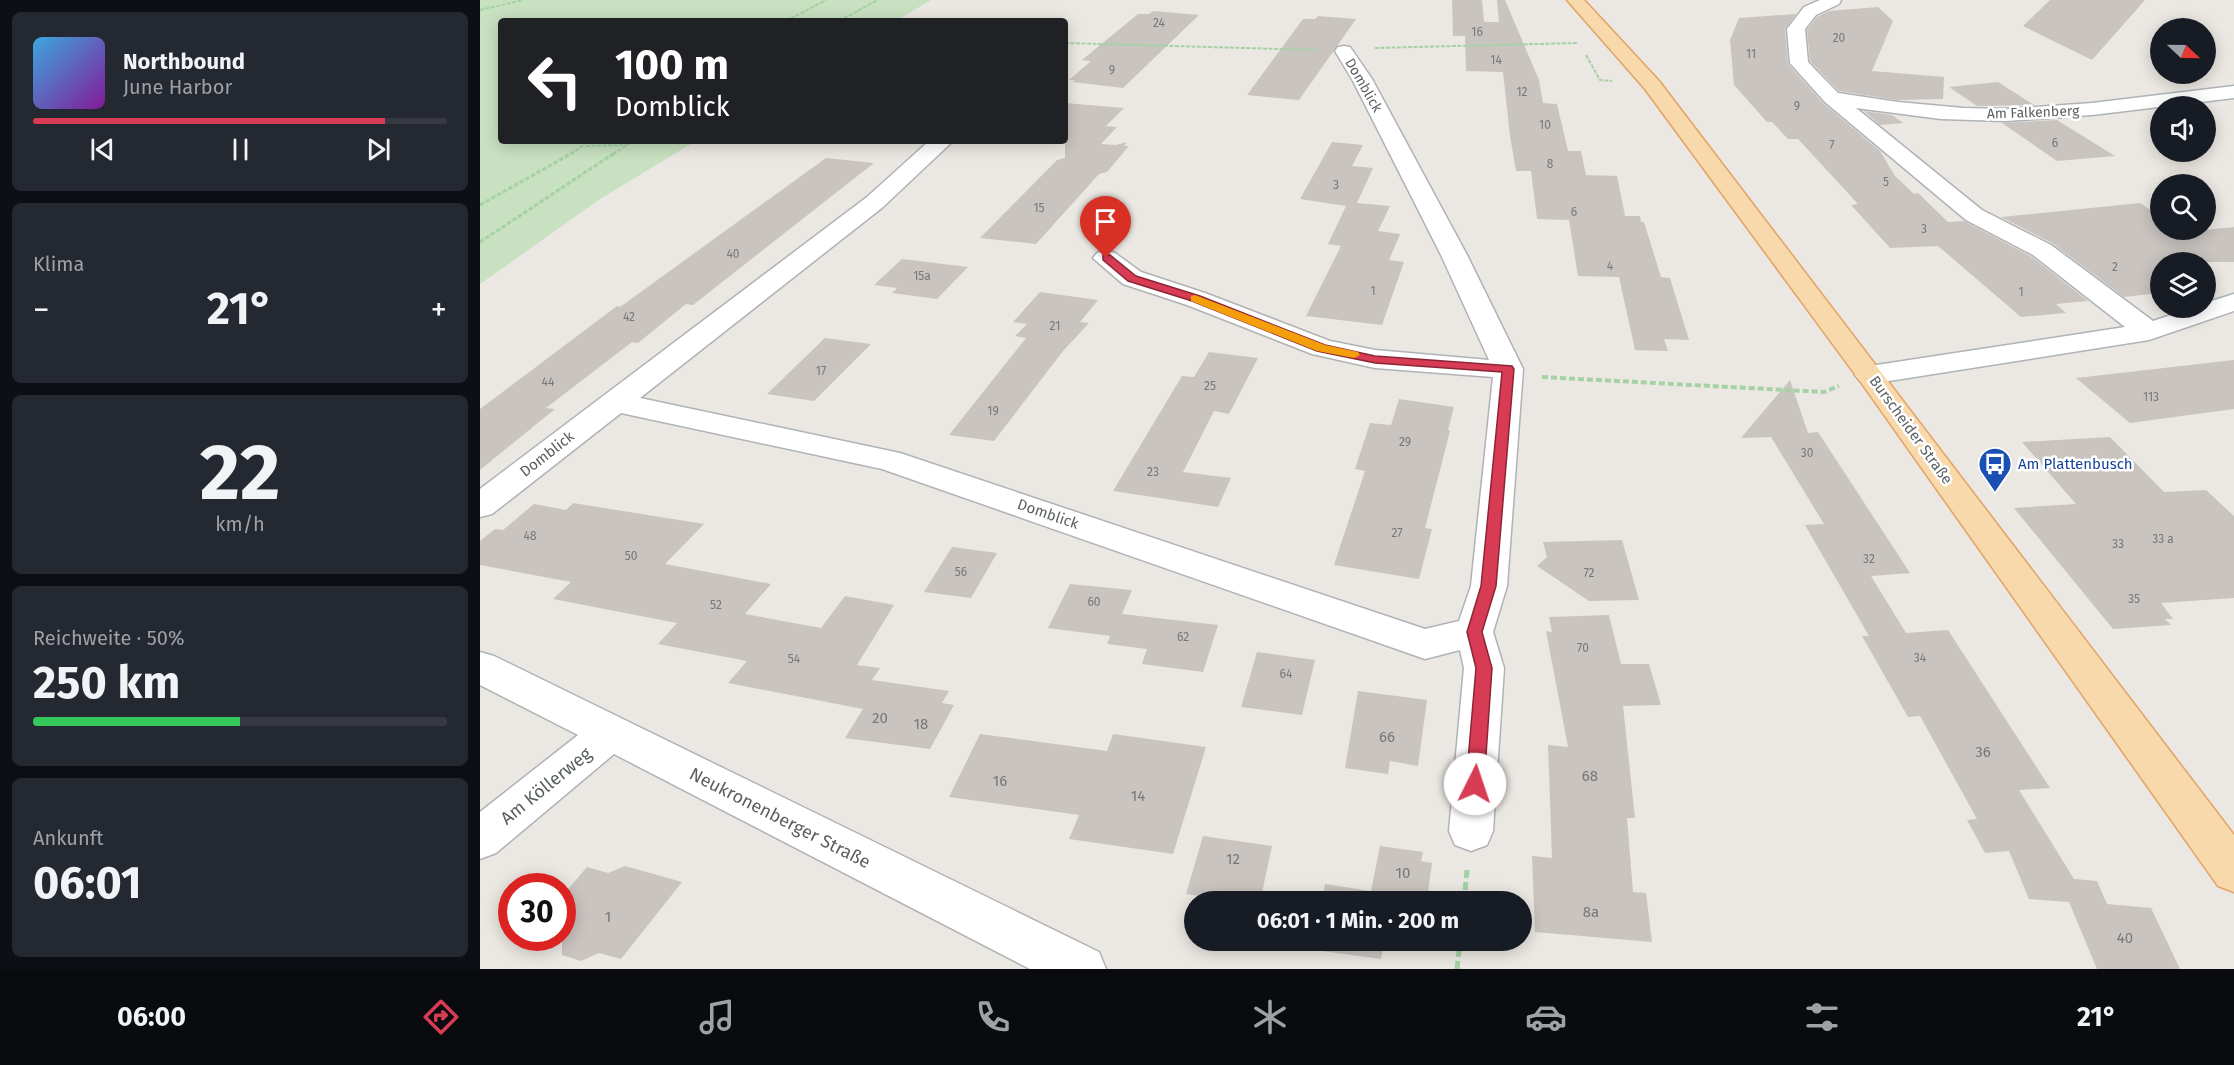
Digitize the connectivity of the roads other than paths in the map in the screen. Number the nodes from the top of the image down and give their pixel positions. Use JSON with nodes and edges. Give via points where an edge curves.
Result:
{"nodes":[{"id":1,"x":1575,"y":0,"type":"edge"},
{"id":2,"x":1833,"y":0,"type":"edge"},
{"id":3,"x":1344,"y":51,"type":"road end"},
{"id":4,"x":2234,"y":92,"type":"edge"},
{"id":5,"x":1832,"y":98,"type":"junction"},
{"id":6,"x":939,"y":144,"type":"edge"},
{"id":7,"x":1106,"y":258,"type":"dead end"},
{"id":8,"x":2234,"y":302,"type":"edge"},
{"id":9,"x":2149,"y":332,"type":"junction"},
{"id":10,"x":1508,"y":369,"type":"junction"},
{"id":11,"x":1870,"y":375,"type":"junction"},
{"id":12,"x":614,"y":402,"type":"junction"},
{"id":13,"x":480,"y":506,"type":"edge"},
{"id":14,"x":1474,"y":632,"type":"junction"},
{"id":15,"x":480,"y":667,"type":"edge"},
{"id":16,"x":611,"y":733,"type":"junction"},
{"id":17,"x":1471,"y":831,"type":"dead end"},
{"id":18,"x":480,"y":839,"type":"edge"},
{"id":19,"x":2234,"y":871,"type":"edge"},
{"id":20,"x":1081,"y":969,"type":"edge"}],
"edges":[{"from":1,"to":11,"type":"main road","name":"Burscheider Straße","via":[[1652,85]]},
{"from":2,"to":5,"type":"street","via":[[1810,11],[1796,29],[1800,63]]},
{"from":3,"to":10,"type":"street","name":"Domblick","via":[[1454,255]]},
{"from":4,"to":5,"type":"street","name":"Am Falkenberg","via":[[2005,115],[1930,112]]},
{"from":5,"to":9,"type":"street","via":[[1974,215],[2042,250]]},
{"from":6,"to":12,"type":"street","name":"Domblick","via":[[875,202]]},
{"from":7,"to":10,"type":"street","via":[[1132,278],[1196,298],[1322,348],[1375,359]]},
{"from":8,"to":9,"type":"street"},
{"from":9,"to":11,"type":"street"},
{"from":10,"to":14,"type":"street","via":[[1489,586]]},
{"from":11,"to":19,"type":"main road","name":"Burscheider Straße"},
{"from":12,"to":13,"type":"street","name":"Domblick"},
{"from":12,"to":14,"type":"street","name":"Domblick","via":[[888,460],[1425,644]]},
{"from":14,"to":17,"type":"street","via":[[1484,668]]},
{"from":15,"to":16,"type":"street","name":"Neukronenberger Straße"},
{"from":16,"to":18,"type":"street","name":"Am Köllerweg"},
{"from":16,"to":20,"type":"street","name":"Neukronenberger Straße"}]}
